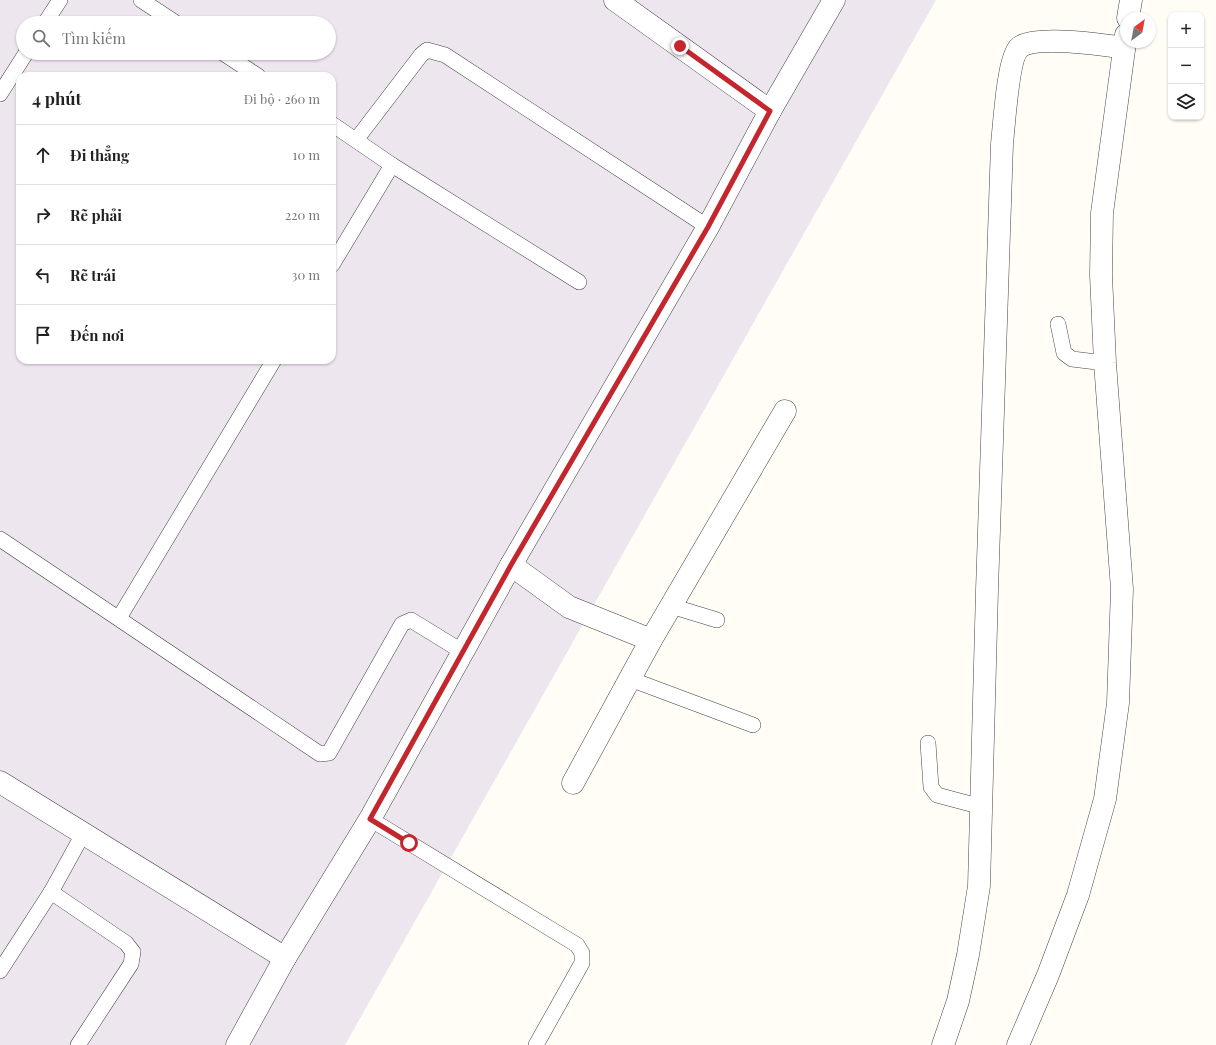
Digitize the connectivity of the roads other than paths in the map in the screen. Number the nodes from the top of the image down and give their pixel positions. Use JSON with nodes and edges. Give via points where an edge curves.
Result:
{"nodes":[{"id":1,"x":60,"y":0,"type":"edge"},
{"id":2,"x":141,"y":0,"type":"edge"},
{"id":3,"x":615,"y":0,"type":"edge"},
{"id":4,"x":834,"y":0,"type":"edge"},
{"id":5,"x":1131,"y":0,"type":"edge"},
{"id":6,"x":1129,"y":12,"type":"edge"},
{"id":7,"x":50,"y":16,"type":"edge"},
{"id":8,"x":165,"y":16,"type":"edge"},
{"id":9,"x":1120,"y":42,"type":"edge"},
{"id":10,"x":1124,"y":48,"type":"edge"},
{"id":11,"x":22,"y":60,"type":"edge"},
{"id":12,"x":233,"y":60,"type":"edge"},
{"id":13,"x":252,"y":72,"type":"edge"},
{"id":14,"x":0,"y":94,"type":"edge"},
{"id":15,"x":770,"y":111,"type":"junction"},
{"id":16,"x":336,"y":127,"type":"edge"},
{"id":17,"x":356,"y":140,"type":"junction"},
{"id":18,"x":392,"y":165,"type":"junction"},
{"id":19,"x":708,"y":227,"type":"junction"},
{"id":20,"x":336,"y":258,"type":"edge"},
{"id":21,"x":579,"y":282,"type":"dead end"},
{"id":22,"x":1058,"y":324,"type":"dead end"},
{"id":23,"x":1105,"y":363,"type":"junction"},
{"id":24,"x":272,"y":364,"type":"edge"},
{"id":25,"x":785,"y":410,"type":"dead end"},
{"id":26,"x":0,"y":539,"type":"edge"},
{"id":27,"x":511,"y":565,"type":"junction"},
{"id":28,"x":671,"y":606,"type":"junction"},
{"id":29,"x":118,"y":618,"type":"junction"},
{"id":30,"x":717,"y":620,"type":"dead end"},
{"id":31,"x":651,"y":640,"type":"junction"},
{"id":32,"x":463,"y":652,"type":"junction"},
{"id":33,"x":630,"y":679,"type":"junction"},
{"id":34,"x":753,"y":725,"type":"dead end"},
{"id":35,"x":928,"y":743,"type":"dead end"},
{"id":36,"x":0,"y":782,"type":"edge"},
{"id":37,"x":574,"y":783,"type":"dead end"},
{"id":38,"x":982,"y":807,"type":"junction"},
{"id":39,"x":370,"y":819,"type":"junction"},
{"id":40,"x":83,"y":834,"type":"junction"},
{"id":41,"x":51,"y":892,"type":"junction"},
{"id":42,"x":285,"y":958,"type":"junction"},
{"id":43,"x":0,"y":970,"type":"edge"},
{"id":44,"x":78,"y":1045,"type":"edge"},
{"id":45,"x":237,"y":1045,"type":"edge"},
{"id":46,"x":536,"y":1045,"type":"edge"},
{"id":47,"x":943,"y":1045,"type":"edge"},
{"id":48,"x":1018,"y":1045,"type":"edge"}],
"edges":[{"from":1,"to":7,"type":"lane"},
{"from":2,"to":8,"type":"lane"},
{"from":3,"to":15,"type":"street"},
{"from":4,"to":15,"type":"street"},
{"from":5,"to":6,"type":"street"},
{"from":9,"to":38,"type":"street","via":[[1024,44],[1015,52],[1011,71],[1002,144]]},
{"from":10,"to":23,"type":"street","via":[[1102,213],[1101,275]]},
{"from":11,"to":14,"type":"lane"},
{"from":12,"to":13,"type":"lane"},
{"from":15,"to":19,"type":"street"},
{"from":16,"to":17,"type":"lane"},
{"from":17,"to":18,"type":"lane"},
{"from":17,"to":19,"type":"lane","via":[[427,50],[445,55]]},
{"from":18,"to":20,"type":"lane"},
{"from":18,"to":21,"type":"lane"},
{"from":19,"to":27,"type":"street"},
{"from":22,"to":23,"type":"lane","via":[[1064,352],[1072,359]]},
{"from":23,"to":48,"type":"street","via":[[1122,589],[1118,703],[1106,792],[1078,895]]},
{"from":24,"to":29,"type":"lane"},
{"from":25,"to":28,"type":"street"},
{"from":26,"to":29,"type":"lane"},
{"from":27,"to":31,"type":"street","via":[[569,607]]},
{"from":27,"to":32,"type":"street"},
{"from":28,"to":30,"type":"lane"},
{"from":28,"to":31,"type":"street"},
{"from":29,"to":32,"type":"lane","via":[[320,754],[330,752],[333,748],[402,624],[411,620]]},
{"from":31,"to":33,"type":"street"},
{"from":32,"to":39,"type":"street"},
{"from":33,"to":34,"type":"lane"},
{"from":33,"to":37,"type":"street"},
{"from":35,"to":38,"type":"lane","via":[[930,787],[937,795]]},
{"from":36,"to":40,"type":"street"},
{"from":38,"to":47,"type":"street","via":[[978,894],[958,1001]]},
{"from":39,"to":42,"type":"street"},
{"from":39,"to":46,"type":"lane","via":[[577,945],[582,953],[582,963]]},
{"from":40,"to":41,"type":"lane"},
{"from":40,"to":42,"type":"street"},
{"from":41,"to":43,"type":"lane"},
{"from":41,"to":44,"type":"lane","via":[[126,943],[132,952],[131,964]]},
{"from":42,"to":45,"type":"street"}]}
